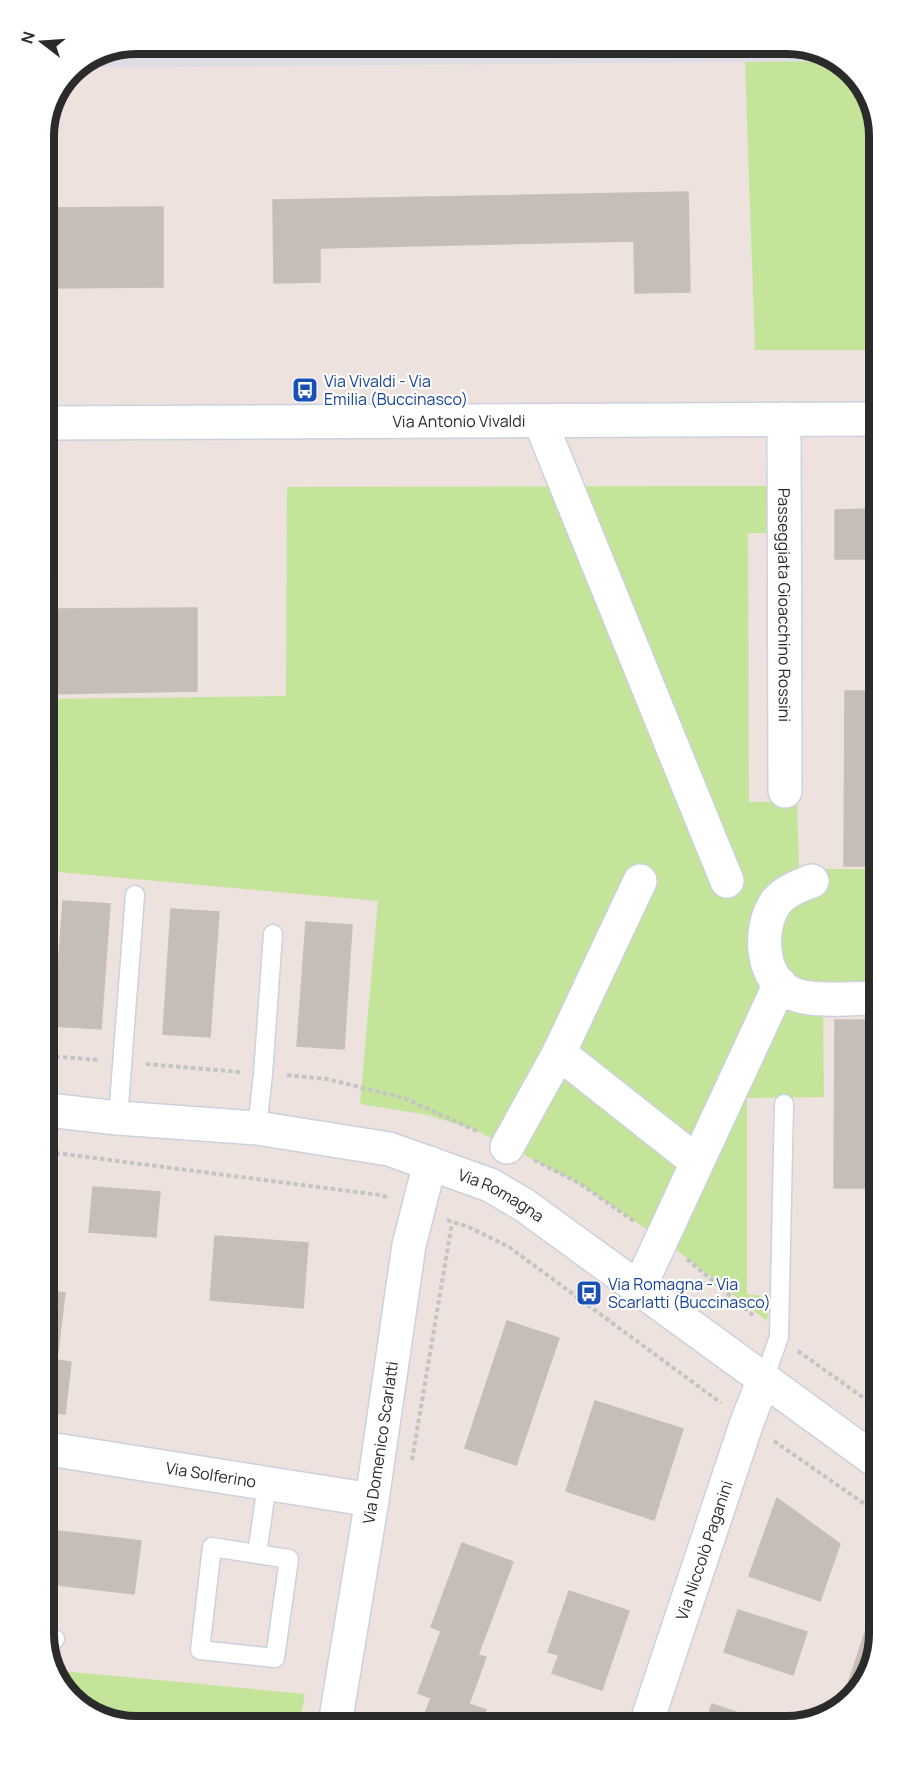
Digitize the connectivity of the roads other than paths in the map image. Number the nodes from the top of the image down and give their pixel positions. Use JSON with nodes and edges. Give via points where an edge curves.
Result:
{"nodes":[{"id":1,"x":784,"y":419,"type":"junction"},
{"id":2,"x":869,"y":419,"type":"edge"},
{"id":3,"x":540,"y":421,"type":"junction"},
{"id":4,"x":54,"y":423,"type":"edge"},
{"id":5,"x":786,"y":791,"type":"dead end"},
{"id":6,"x":640,"y":881,"type":"dead end"},
{"id":7,"x":727,"y":881,"type":"dead end"},
{"id":8,"x":812,"y":881,"type":"dead end"},
{"id":9,"x":135,"y":895,"type":"dead end"},
{"id":10,"x":273,"y":934,"type":"dead end"},
{"id":11,"x":780,"y":984,"type":"junction"},
{"id":12,"x":869,"y":998,"type":"edge"},
{"id":13,"x":559,"y":1053,"type":"junction"},
{"id":14,"x":784,"y":1104,"type":"dead end"},
{"id":15,"x":54,"y":1111,"type":"edge"},
{"id":16,"x":118,"y":1118,"type":"junction"},
{"id":17,"x":257,"y":1128,"type":"junction"},
{"id":18,"x":507,"y":1147,"type":"road end"},
{"id":19,"x":698,"y":1162,"type":"junction"},
{"id":20,"x":430,"y":1163,"type":"junction"},
{"id":21,"x":639,"y":1288,"type":"junction"},
{"id":22,"x":764,"y":1379,"type":"junction"},
{"id":23,"x":54,"y":1450,"type":"edge"},
{"id":24,"x":869,"y":1456,"type":"edge"},
{"id":25,"x":267,"y":1484,"type":"junction"},
{"id":26,"x":372,"y":1500,"type":"junction"},
{"id":27,"x":257,"y":1554,"type":"junction"},
{"id":28,"x":336,"y":1716,"type":"edge"},
{"id":29,"x":649,"y":1716,"type":"edge"}],
"edges":[{"from":1,"to":2,"type":"street","name":"Via Antonio Vivaldi"},
{"from":1,"to":3,"type":"street","name":"Via Antonio Vivaldi"},
{"from":1,"to":5,"type":"street","name":"Passeggiata Gioacchino Rossini"},
{"from":3,"to":4,"type":"street","name":"Via Antonio Vivaldi"},
{"from":3,"to":7,"type":"street"},
{"from":6,"to":13,"type":"street"},
{"from":8,"to":11,"type":"street","via":[[789,890],[777,902],[766,924],[770,972]]},
{"from":9,"to":16,"type":"lane"},
{"from":10,"to":17,"type":"lane"},
{"from":11,"to":12,"type":"street","via":[[807,999]]},
{"from":11,"to":19,"type":"street"},
{"from":13,"to":18,"type":"street"},
{"from":13,"to":19,"type":"street"},
{"from":14,"to":22,"type":"lane","via":[[779,1337]]},
{"from":15,"to":16,"type":"street","name":"Via Romagna"},
{"from":16,"to":17,"type":"street","name":"Via Romagna"},
{"from":17,"to":20,"type":"street","name":"Via Romagna","via":[[389,1149]]},
{"from":19,"to":21,"type":"street"},
{"from":20,"to":21,"type":"street","name":"Via Romagna","via":[[490,1185],[524,1205]]},
{"from":20,"to":26,"type":"street","name":"Via Domenico Scarlatti","via":[[409,1245]]},
{"from":21,"to":22,"type":"street","name":"Via Romagna"},
{"from":22,"to":24,"type":"street","name":"Via Romagna"},
{"from":22,"to":29,"type":"street","name":"Via Niccolò Paganini"},
{"from":23,"to":25,"type":"street","name":"Via Solferino"},
{"from":25,"to":26,"type":"street","name":"Via Solferino"},
{"from":25,"to":27,"type":"lane"},
{"from":26,"to":28,"type":"street","name":"Via Domenico Scarlatti"},
{"from":27,"to":27,"type":"lane","via":[[289,1559],[275,1658],[200,1650],[212,1547]]}]}
